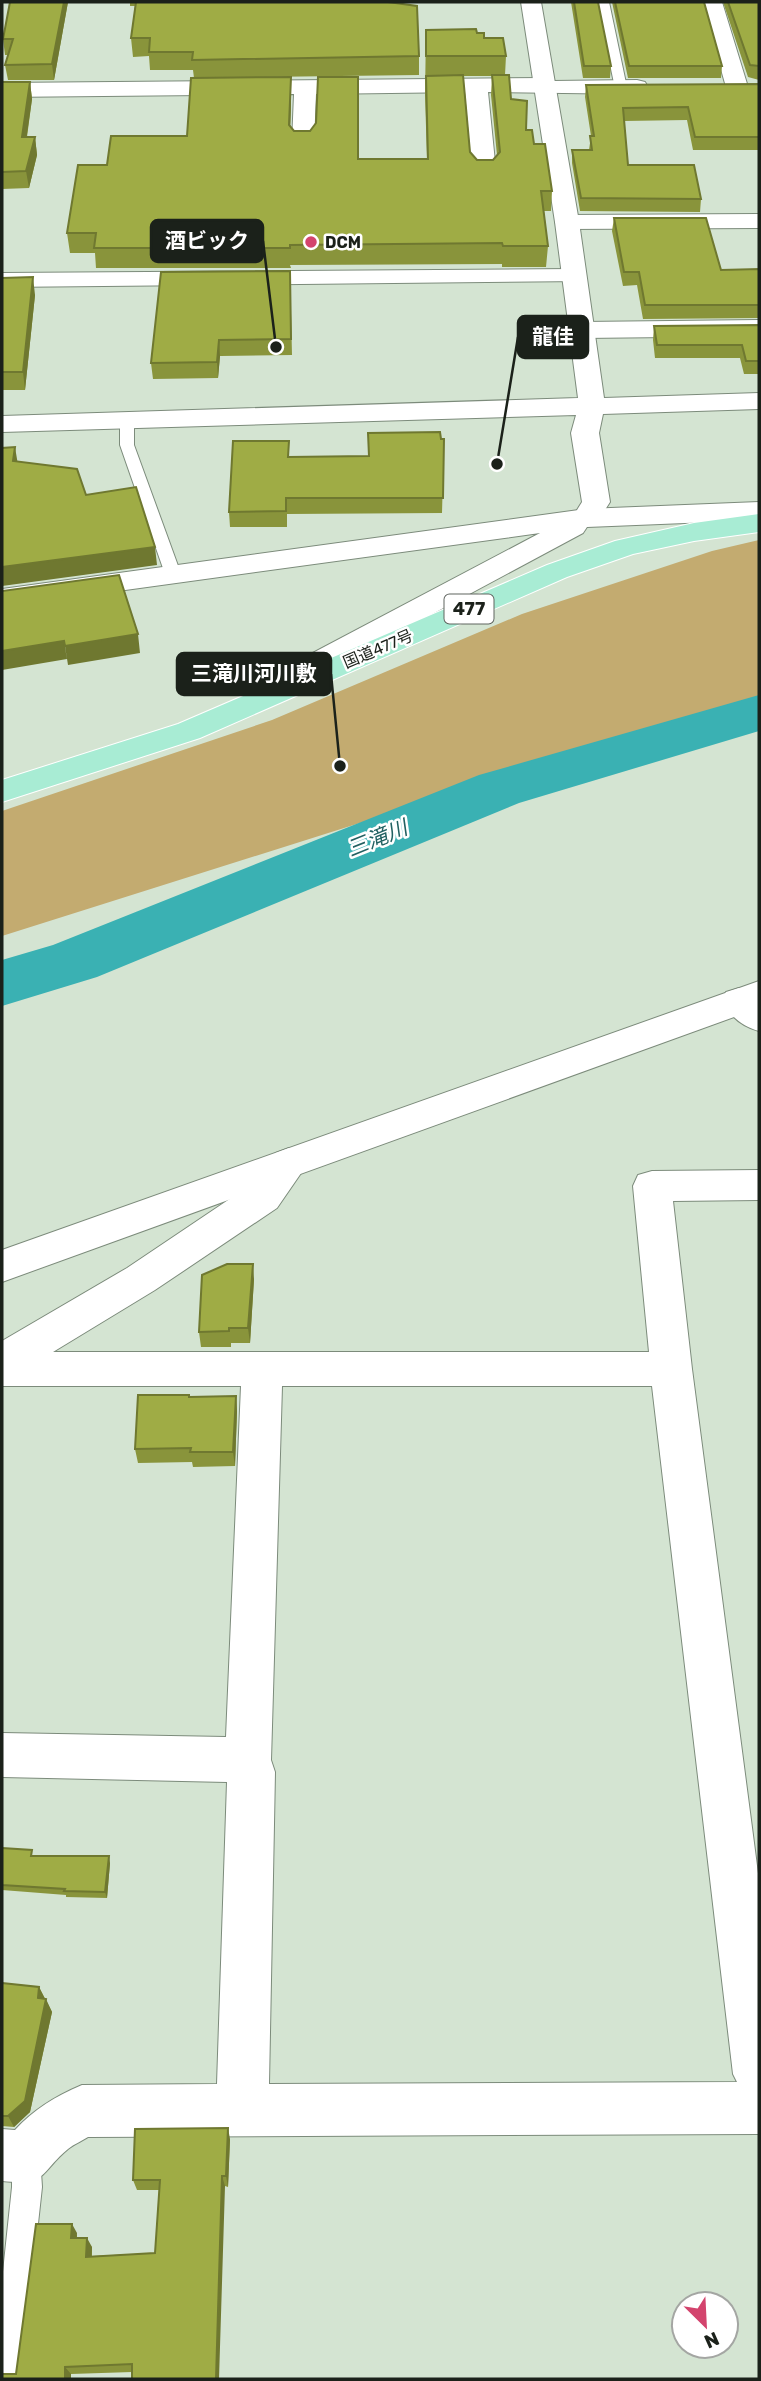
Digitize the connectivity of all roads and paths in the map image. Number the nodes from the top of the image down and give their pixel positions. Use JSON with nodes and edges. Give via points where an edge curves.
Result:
{"nodes":[{"id":1,"x":531,"y":2,"type":"edge"},
{"id":2,"x":603,"y":2,"type":"edge"},
{"id":3,"x":712,"y":2,"type":"edge"},
{"id":4,"x":476,"y":86,"type":"junction"},
{"id":5,"x":544,"y":87,"type":"junction"},
{"id":6,"x":660,"y":87,"type":"edge"},
{"id":7,"x":711,"y":87,"type":"edge"},
{"id":8,"x":748,"y":87,"type":"edge"},
{"id":9,"x":305,"y":88,"type":"junction"},
{"id":10,"x":621,"y":88,"type":"junction"},
{"id":11,"x":2,"y":90,"type":"edge"},
{"id":12,"x":303,"y":143,"type":"edge"},
{"id":13,"x":484,"y":172,"type":"edge"},
{"id":14,"x":759,"y":221,"type":"edge"},
{"id":15,"x":567,"y":222,"type":"junction"},
{"id":16,"x":574,"y":276,"type":"junction"},
{"id":17,"x":2,"y":280,"type":"edge"},
{"id":18,"x":759,"y":328,"type":"edge"},
{"id":19,"x":583,"y":330,"type":"junction"},
{"id":20,"x":759,"y":401,"type":"edge"},
{"id":21,"x":592,"y":406,"type":"junction"},
{"id":22,"x":127,"y":421,"type":"junction"},
{"id":23,"x":2,"y":424,"type":"edge"},
{"id":24,"x":759,"y":511,"type":"edge"},
{"id":25,"x":586,"y":518,"type":"junction"},
{"id":26,"x":759,"y":523,"type":"edge"},
{"id":27,"x":173,"y":574,"type":"junction"},
{"id":28,"x":2,"y":597,"type":"edge"},
{"id":29,"x":189,"y":731,"type":"junction"},
{"id":30,"x":2,"y":791,"type":"edge"},
{"id":31,"x":753,"y":1005,"type":"edge"},
{"id":32,"x":289,"y":1163,"type":"junction"},
{"id":33,"x":759,"y":1185,"type":"edge"},
{"id":34,"x":2,"y":1266,"type":"edge"},
{"id":35,"x":2,"y":1360,"type":"edge"},
{"id":36,"x":2,"y":1369,"type":"edge"},
{"id":37,"x":671,"y":1369,"type":"junction"},
{"id":38,"x":262,"y":1370,"type":"junction"},
{"id":39,"x":2,"y":1755,"type":"edge"},
{"id":40,"x":248,"y":1759,"type":"junction"},
{"id":41,"x":759,"y":2074,"type":"edge"},
{"id":42,"x":759,"y":2108,"type":"edge"},
{"id":43,"x":242,"y":2112,"type":"junction"},
{"id":44,"x":14,"y":2156,"type":"edge"},
{"id":45,"x":6,"y":2379,"type":"edge"}],
"edges":[{"from":1,"to":5,"type":"street"},
{"from":2,"to":10,"type":"lane"},
{"from":3,"to":8,"type":"street"},
{"from":4,"to":5,"type":"street"},
{"from":4,"to":9,"type":"street"},
{"from":4,"to":13,"type":"street"},
{"from":5,"to":10,"type":"street"},
{"from":5,"to":15,"type":"street"},
{"from":6,"to":10,"type":"street"},
{"from":7,"to":8,"type":"street"},
{"from":9,"to":11,"type":"street"},
{"from":9,"to":12,"type":"street"},
{"from":14,"to":15,"type":"street"},
{"from":15,"to":16,"type":"street"},
{"from":16,"to":17,"type":"street"},
{"from":16,"to":19,"type":"street"},
{"from":18,"to":19,"type":"street"},
{"from":19,"to":21,"type":"street"},
{"from":20,"to":21,"type":"street"},
{"from":21,"to":22,"type":"street"},
{"from":21,"to":25,"type":"street","via":[[585,433],[596,502]]},
{"from":22,"to":23,"type":"street"},
{"from":22,"to":27,"type":"lane","via":[[127,445]]},
{"from":24,"to":25,"type":"street"},
{"from":25,"to":27,"type":"street"},
{"from":25,"to":29,"type":"street","via":[[557,538]]},
{"from":26,"to":29,"type":"highway","name":"国道477号","number":"477","via":[[625,547],[557,571]]},
{"from":27,"to":28,"type":"street"},
{"from":29,"to":30,"type":"highway","name":"国道477号","number":"477"},
{"from":31,"to":32,"type":"street"},
{"from":32,"to":34,"type":"street"},
{"from":32,"to":35,"type":"street","via":[[263,1197],[141,1279]]},
{"from":33,"to":37,"type":"street","via":[[652,1186]]},
{"from":36,"to":38,"type":"street"},
{"from":37,"to":38,"type":"street"},
{"from":37,"to":41,"type":"street"},
{"from":38,"to":40,"type":"street"},
{"from":39,"to":40,"type":"street"},
{"from":40,"to":43,"type":"street"},
{"from":42,"to":43,"type":"street"},
{"from":43,"to":44,"type":"street","via":[[82,2111]]},
{"from":44,"to":45,"type":"lane","via":[[27,2187]]}]}
